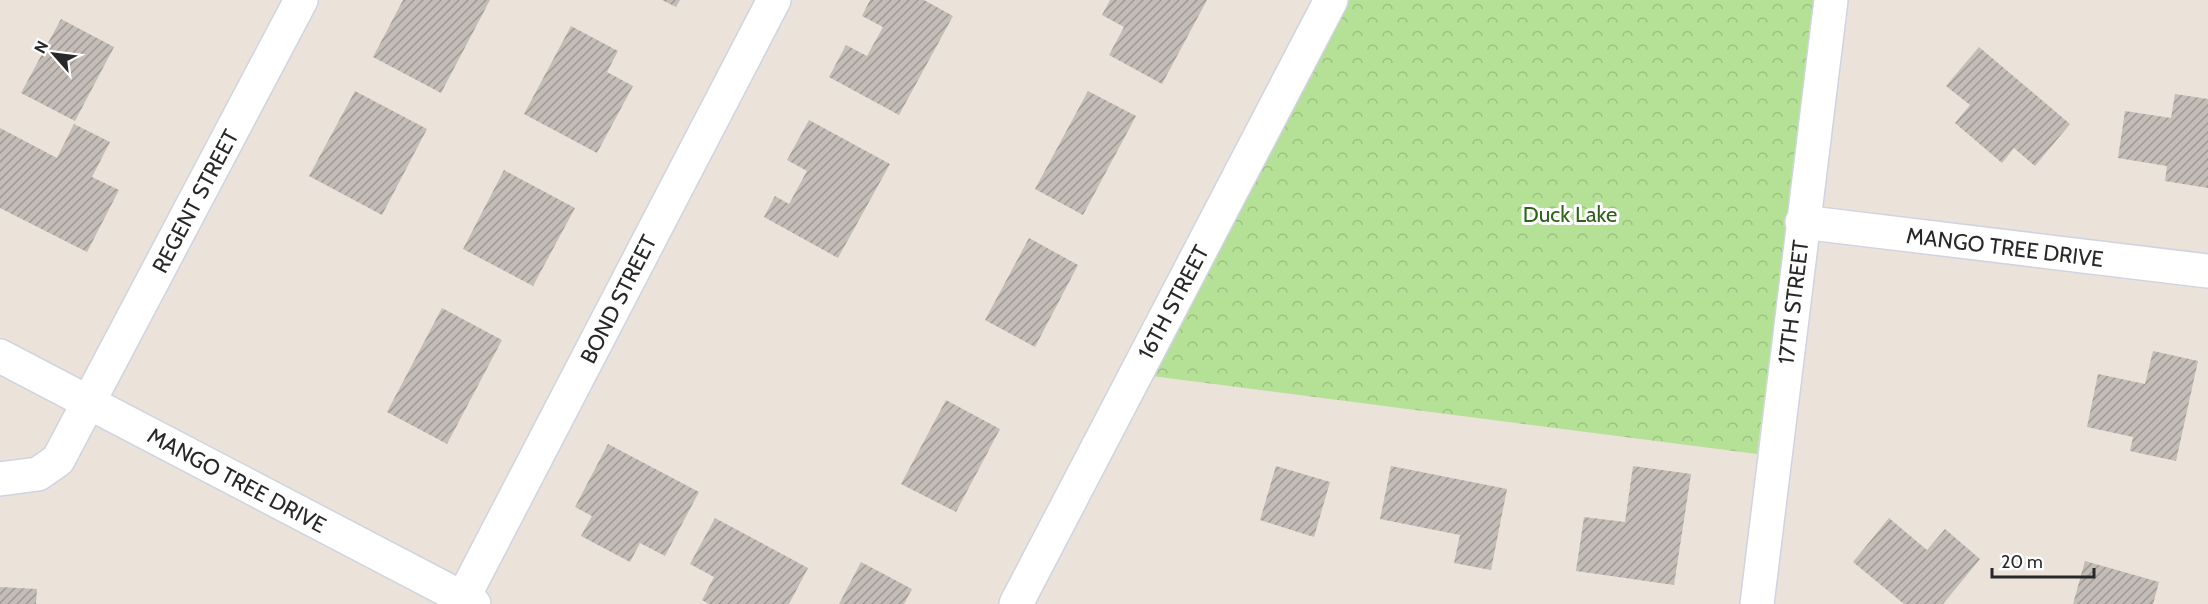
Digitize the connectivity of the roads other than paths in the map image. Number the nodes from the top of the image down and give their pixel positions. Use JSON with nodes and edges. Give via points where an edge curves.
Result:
{"nodes":[{"id":1,"x":301,"y":0,"type":"edge"},
{"id":2,"x":774,"y":0,"type":"edge"},
{"id":3,"x":1331,"y":0,"type":"edge"},
{"id":4,"x":1831,"y":0,"type":"edge"},
{"id":5,"x":1802,"y":222,"type":"junction"},
{"id":6,"x":2208,"y":271,"type":"edge"},
{"id":7,"x":0,"y":356,"type":"edge"},
{"id":8,"x":89,"y":402,"type":"junction"},
{"id":9,"x":0,"y":479,"type":"edge"},
{"id":10,"x":468,"y":601,"type":"edge"},
{"id":11,"x":1016,"y":604,"type":"edge"},
{"id":12,"x":1757,"y":604,"type":"edge"}],
"edges":[{"from":1,"to":8,"type":"street","name":"REGENT STREET"},
{"from":2,"to":10,"type":"street","name":"BOND STREET"},
{"from":3,"to":11,"type":"street","name":"16TH STREET"},
{"from":4,"to":5,"type":"street","name":"17TH STREET"},
{"from":5,"to":6,"type":"street","name":"MANGO TREE DRIVE"},
{"from":5,"to":12,"type":"street","name":"17TH STREET"},
{"from":7,"to":8,"type":"street","name":"MANGO TREE DRIVE"},
{"from":8,"to":9,"type":"street","name":"REGENT STREET","via":[[58,460],[38,474]]},
{"from":8,"to":10,"type":"street","name":"MANGO TREE DRIVE"}]}
